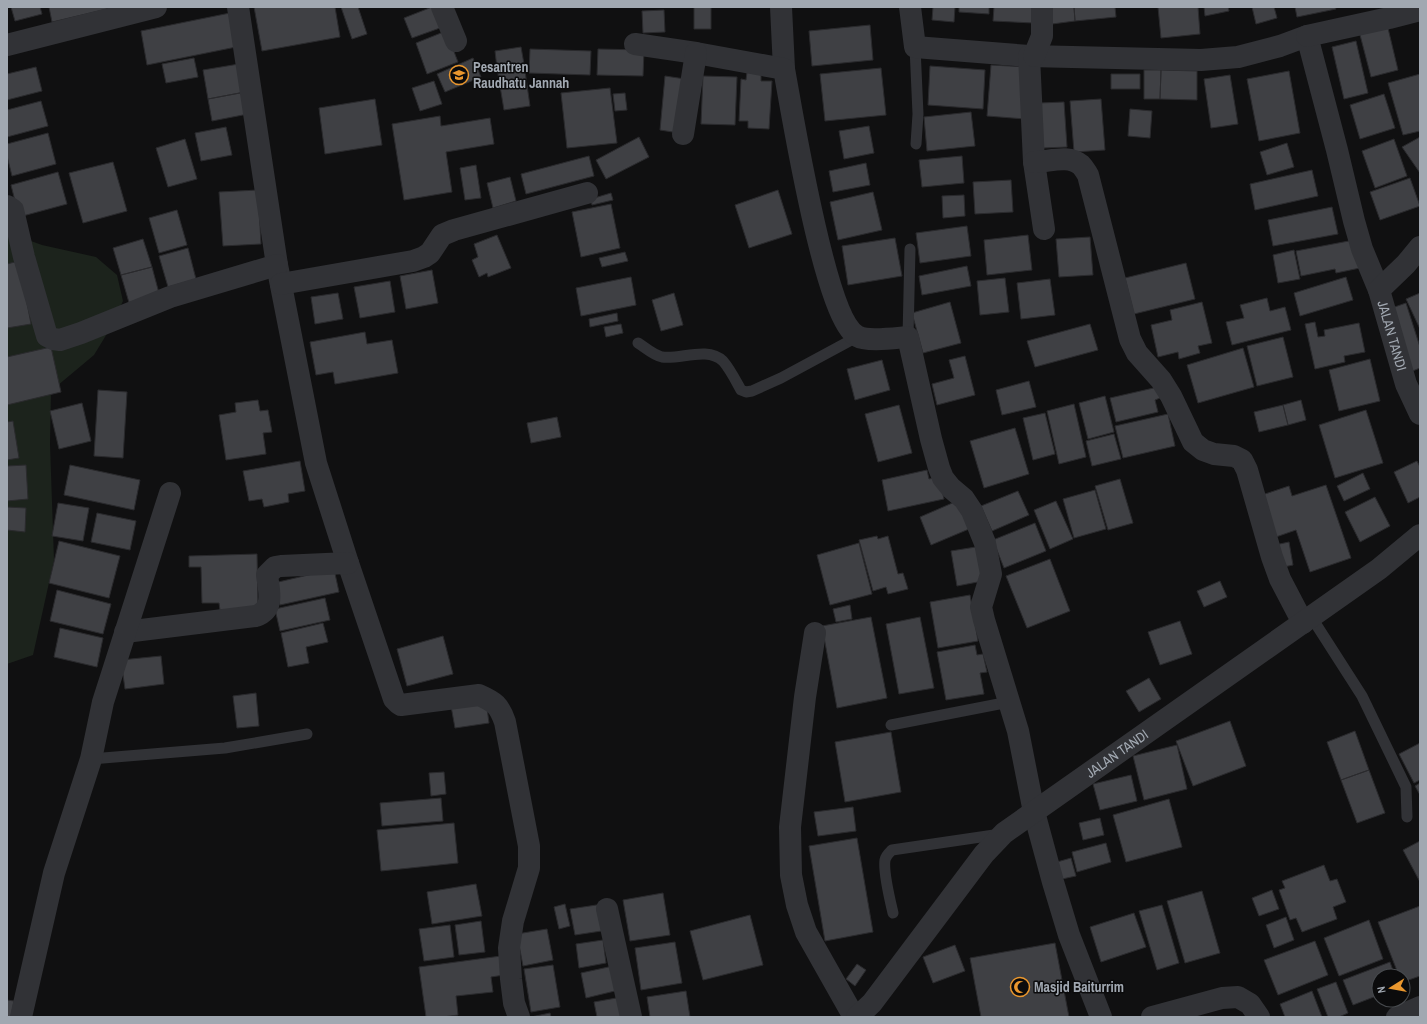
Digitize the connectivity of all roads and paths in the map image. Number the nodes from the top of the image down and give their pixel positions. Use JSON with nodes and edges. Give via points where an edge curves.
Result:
{"nodes":[{"id":1,"x":156,"y":7,"type":"edge"},
{"id":2,"x":238,"y":7,"type":"edge"},
{"id":3,"x":442,"y":7,"type":"edge"},
{"id":4,"x":781,"y":7,"type":"edge"},
{"id":5,"x":910,"y":7,"type":"edge"},
{"id":6,"x":1042,"y":7,"type":"edge"},
{"id":7,"x":1420,"y":10,"type":"edge"},
{"id":8,"x":1307,"y":36,"type":"junction"},
{"id":9,"x":456,"y":41,"type":"dead end"},
{"id":10,"x":635,"y":44,"type":"dead end"},
{"id":11,"x":7,"y":45,"type":"edge"},
{"id":12,"x":915,"y":47,"type":"junction"},
{"id":13,"x":696,"y":53,"type":"junction"},
{"id":14,"x":1032,"y":56,"type":"junction"},
{"id":15,"x":784,"y":69,"type":"junction"},
{"id":16,"x":683,"y":134,"type":"dead end"},
{"id":17,"x":916,"y":144,"type":"dead end"},
{"id":18,"x":1034,"y":162,"type":"junction"},
{"id":19,"x":587,"y":193,"type":"dead end"},
{"id":20,"x":7,"y":206,"type":"edge"},
{"id":21,"x":1044,"y":229,"type":"dead end"},
{"id":22,"x":1420,"y":247,"type":"edge"},
{"id":23,"x":910,"y":249,"type":"dead end"},
{"id":24,"x":279,"y":274,"type":"junction"},
{"id":25,"x":1379,"y":290,"type":"junction"},
{"id":26,"x":857,"y":337,"type":"junction"},
{"id":27,"x":908,"y":337,"type":"junction"},
{"id":28,"x":638,"y":343,"type":"dead end"},
{"id":29,"x":1413,"y":380,"type":"edge"},
{"id":30,"x":1420,"y":414,"type":"edge"},
{"id":31,"x":170,"y":493,"type":"dead end"},
{"id":32,"x":1420,"y":535,"type":"edge"},
{"id":33,"x":348,"y":564,"type":"junction"},
{"id":34,"x":1307,"y":621,"type":"junction"},
{"id":35,"x":125,"y":632,"type":"junction"},
{"id":36,"x":815,"y":633,"type":"dead end"},
{"id":37,"x":1009,"y":702,"type":"junction"},
{"id":38,"x":891,"y":724,"type":"dead end"},
{"id":39,"x":307,"y":734,"type":"dead end"},
{"id":40,"x":91,"y":759,"type":"junction"},
{"id":41,"x":1034,"y":812,"type":"junction"},
{"id":42,"x":1406,"y":816,"type":"dead end"},
{"id":43,"x":1004,"y":833,"type":"junction"},
{"id":44,"x":607,"y":909,"type":"dead end"},
{"id":45,"x":893,"y":913,"type":"dead end"},
{"id":46,"x":1420,"y":1007,"type":"edge"},
{"id":47,"x":21,"y":1017,"type":"edge"},
{"id":48,"x":519,"y":1017,"type":"edge"},
{"id":49,"x":631,"y":1017,"type":"edge"},
{"id":50,"x":854,"y":1017,"type":"edge"},
{"id":51,"x":858,"y":1017,"type":"edge"},
{"id":52,"x":1101,"y":1017,"type":"edge"},
{"id":53,"x":1152,"y":1017,"type":"edge"},
{"id":54,"x":1259,"y":1017,"type":"edge"},
{"id":55,"x":1397,"y":1017,"type":"edge"}],
"edges":[{"from":1,"to":11,"type":"street"},
{"from":2,"to":24,"type":"street"},
{"from":3,"to":9,"type":"street"},
{"from":4,"to":15,"type":"street"},
{"from":5,"to":12,"type":"street"},
{"from":6,"to":14,"type":"street","via":[[1042,36]]},
{"from":7,"to":8,"type":"street"},
{"from":8,"to":14,"type":"street","via":[[1238,57],[1201,60]]},
{"from":8,"to":25,"type":"street","via":[[1354,221]]},
{"from":10,"to":13,"type":"street"},
{"from":12,"to":14,"type":"street"},
{"from":12,"to":17,"type":"lane","via":[[918,114]]},
{"from":13,"to":15,"type":"street"},
{"from":13,"to":16,"type":"street"},
{"from":14,"to":18,"type":"street"},
{"from":15,"to":26,"type":"street","via":[[814,226],[840,310],[848,329]]},
{"from":18,"to":21,"type":"street"},
{"from":18,"to":34,"type":"street","via":[[1070,159],[1080,165],[1088,175],[1130,339],[1137,353],[1171,396],[1193,442],[1203,450],[1242,460],[1248,470],[1280,579]]},
{"from":19,"to":24,"type":"street","via":[[454,230],[442,235],[430,253],[413,261]]},
{"from":20,"to":24,"type":"street","via":[[13,210],[47,336],[53,339],[60,340],[81,333],[170,297]]},
{"from":22,"to":25,"type":"street","name":"JALAN TANDI"},
{"from":23,"to":27,"type":"lane"},
{"from":24,"to":33,"type":"street","via":[[316,463]]},
{"from":25,"to":29,"type":"street","name":"JALAN TANDI"},
{"from":26,"to":27,"type":"street"},
{"from":26,"to":28,"type":"lane","via":[[781,378],[746,392],[741,390],[722,360],[712,355],[664,357]]},
{"from":27,"to":37,"type":"street","via":[[939,468],[943,478],[972,511],[985,543],[991,574],[981,608]]},
{"from":29,"to":30,"type":"street","name":"JALAN TANDI"},
{"from":31,"to":35,"type":"street"},
{"from":32,"to":34,"type":"street","name":"JALAN TANDI","via":[[1380,569]]},
{"from":33,"to":35,"type":"street","via":[[275,567],[267,575],[270,597],[263,614]]},
{"from":33,"to":48,"type":"street","via":[[394,699],[398,704],[479,695],[497,705],[505,722],[529,846],[529,868],[509,948],[514,1003]]},
{"from":34,"to":41,"type":"street","name":"JALAN TANDI"},
{"from":34,"to":42,"type":"lane","via":[[1362,696],[1406,788]]},
{"from":35,"to":40,"type":"street","via":[[103,702]]},
{"from":36,"to":50,"type":"street","via":[[790,827],[791,875],[806,932]]},
{"from":37,"to":38,"type":"lane"},
{"from":37,"to":41,"type":"street","via":[[1018,731]]},
{"from":39,"to":40,"type":"lane","via":[[225,748]]},
{"from":40,"to":47,"type":"street","via":[[54,873]]},
{"from":41,"to":43,"type":"street","name":"JALAN TANDI"},
{"from":41,"to":52,"type":"street","via":[[1069,935]]},
{"from":43,"to":45,"type":"lane","via":[[892,850],[887,854],[885,870]]},
{"from":43,"to":51,"type":"street","name":"JALAN TANDI","via":[[984,854],[872,1003]]},
{"from":44,"to":49,"type":"street"},
{"from":46,"to":55,"type":"street"},
{"from":53,"to":54,"type":"street","via":[[1222,998],[1238,997],[1250,1004]]}]}
